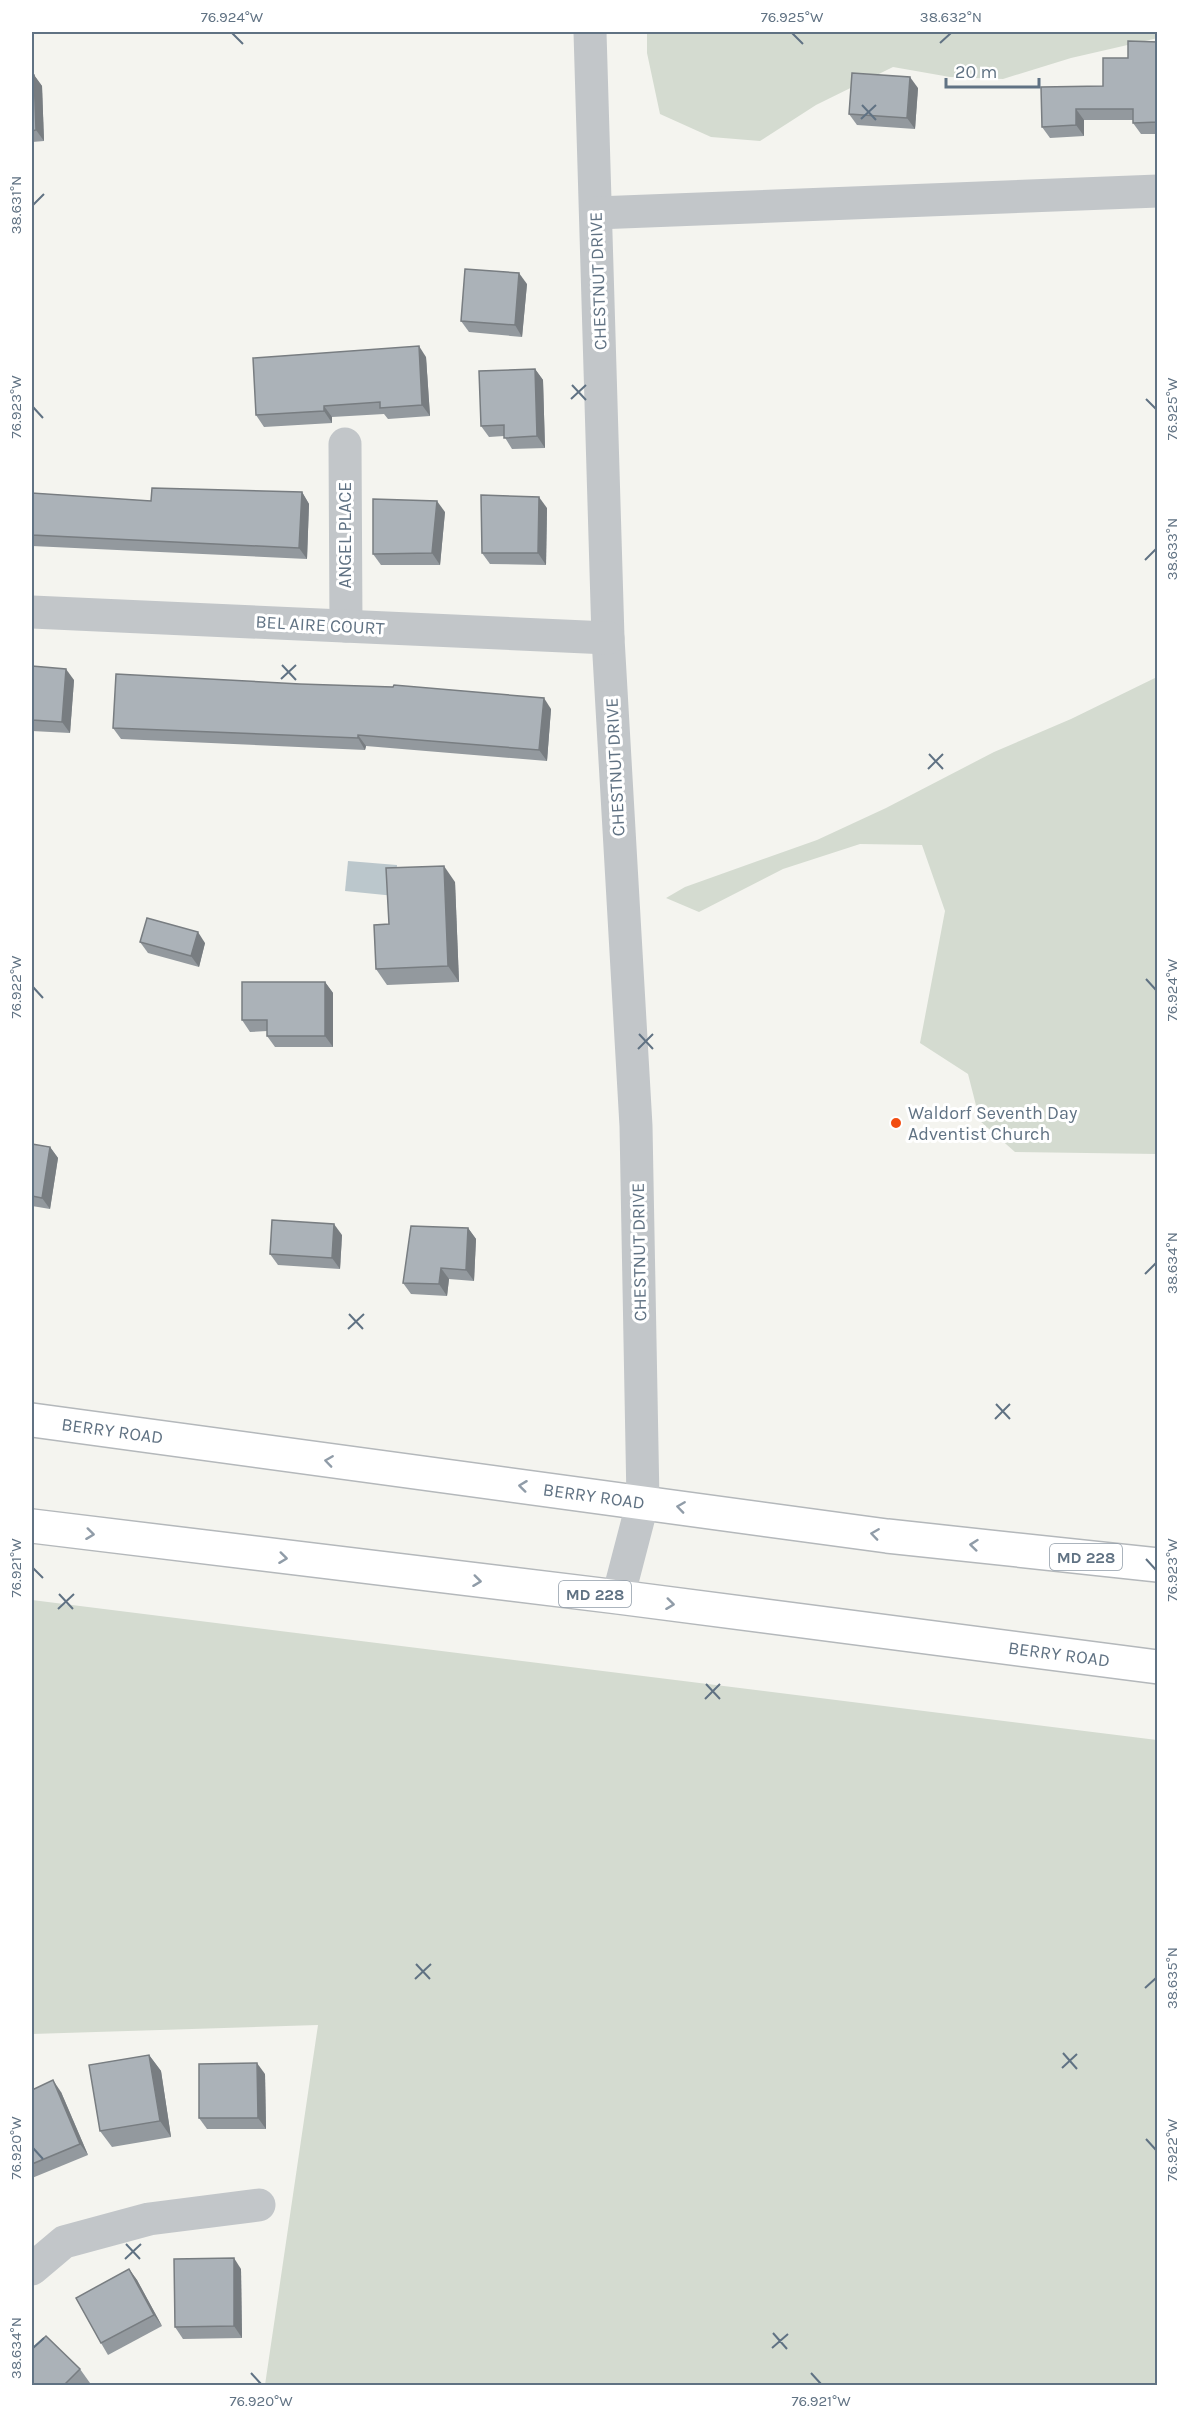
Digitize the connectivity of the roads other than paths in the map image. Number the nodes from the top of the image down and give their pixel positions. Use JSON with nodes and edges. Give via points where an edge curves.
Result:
{"nodes":[{"id":1,"x":590,"y":32,"type":"edge"},
{"id":2,"x":1158,"y":191,"type":"edge"},
{"id":3,"x":596,"y":213,"type":"junction"},
{"id":4,"x":345,"y":444,"type":"dead end"},
{"id":5,"x":32,"y":612,"type":"edge"},
{"id":6,"x":346,"y":626,"type":"junction"},
{"id":7,"x":608,"y":638,"type":"junction"},
{"id":8,"x":32,"y":1420,"type":"edge"},
{"id":9,"x":643,"y":1502,"type":"junction"},
{"id":10,"x":32,"y":1526,"type":"edge"},
{"id":11,"x":1158,"y":1565,"type":"edge"},
{"id":12,"x":618,"y":1597,"type":"junction"},
{"id":13,"x":1158,"y":1667,"type":"edge"},
{"id":14,"x":259,"y":2205,"type":"dead end"},
{"id":15,"x":32,"y":2269,"type":"edge"}],
"edges":[{"from":1,"to":3,"type":"street","name":"CHESTNUT DRIVE"},
{"from":2,"to":3,"type":"street"},
{"from":3,"to":7,"type":"street","name":"CHESTNUT DRIVE"},
{"from":4,"to":6,"type":"street","name":"ANGEL PLACE"},
{"from":5,"to":6,"type":"street","name":"BEL AIRE COURT"},
{"from":6,"to":7,"type":"street","name":"BEL AIRE COURT"},
{"from":7,"to":9,"type":"street","name":"CHESTNUT DRIVE","via":[[636,1126]]},
{"from":9,"to":8,"type":"highway","name":"BERRY ROAD","number":"MD 228","one_way":true},
{"from":11,"to":9,"type":"highway","name":"BERRY ROAD","number":"MD 228","one_way":true,"via":[[887,1536]]},
{"from":9,"to":12,"type":"street","name":"CHESTNUT DRIVE"},
{"from":10,"to":12,"type":"highway","name":"BERRY ROAD","number":"MD 228","one_way":true},
{"from":12,"to":13,"type":"highway","name":"BERRY ROAD","number":"MD 228","one_way":true},
{"from":14,"to":15,"type":"street","via":[[149,2219],[64,2242]]}]}
